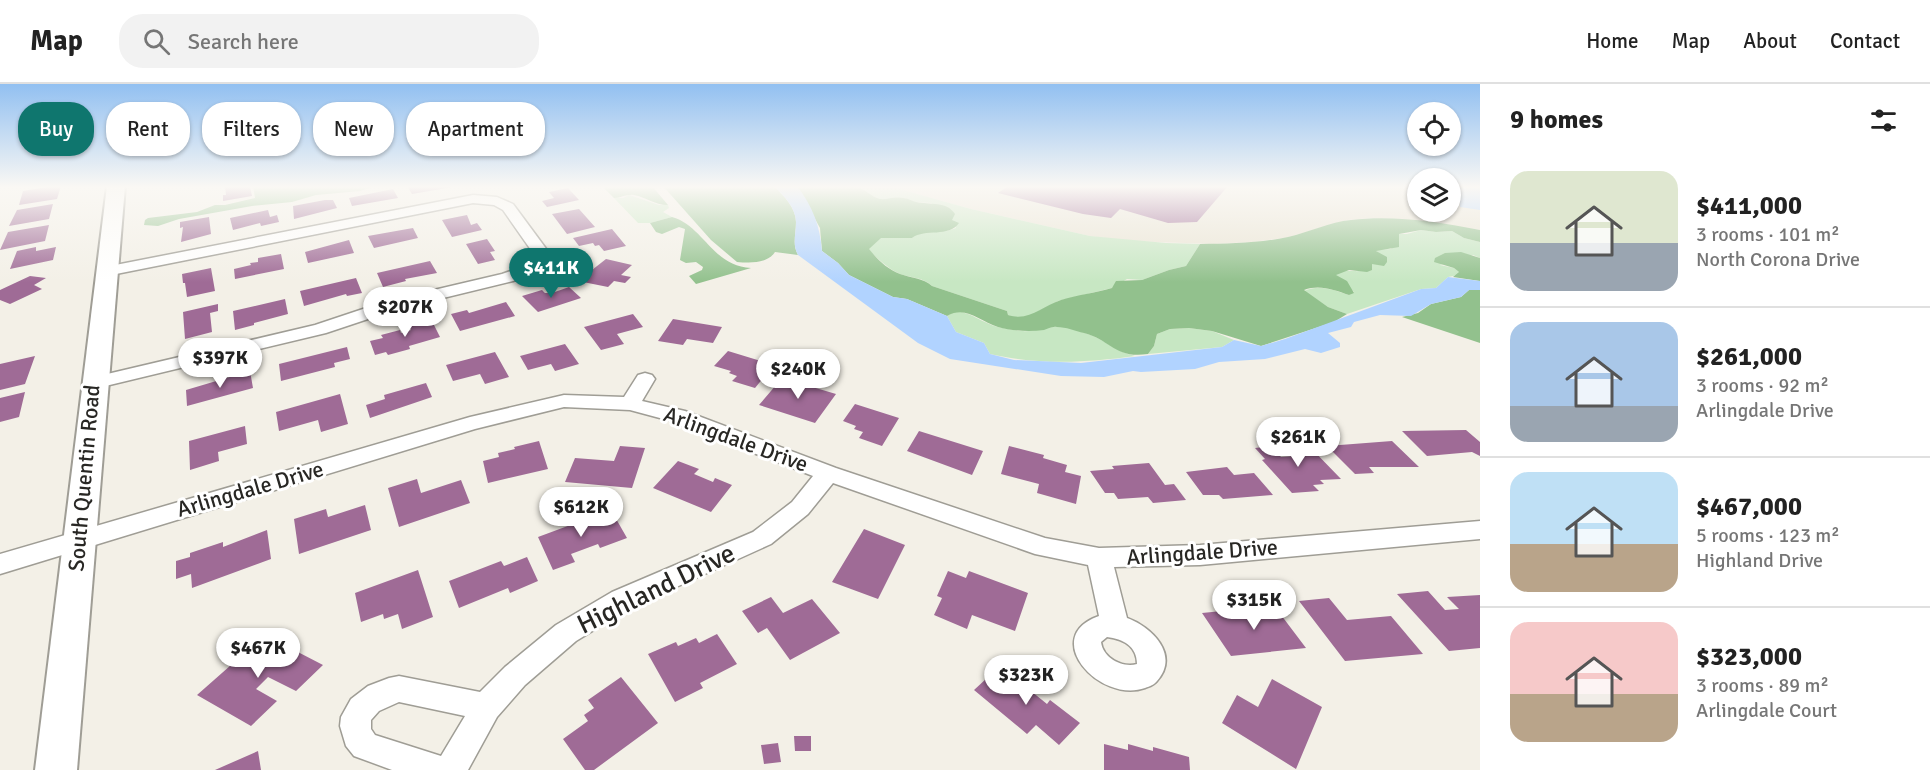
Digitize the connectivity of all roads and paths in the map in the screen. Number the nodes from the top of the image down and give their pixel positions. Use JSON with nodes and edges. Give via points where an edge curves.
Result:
{"nodes":[{"id":1,"x":112,"y":218,"type":"edge"},
{"id":2,"x":376,"y":218,"type":"edge"},
{"id":3,"x":516,"y":218,"type":"edge"},
{"id":4,"x":106,"y":271,"type":"junction"},
{"id":5,"x":645,"y":379,"type":"dead end"},
{"id":6,"x":93,"y":382,"type":"junction"},
{"id":7,"x":630,"y":404,"type":"junction"},
{"id":8,"x":828,"y":473,"type":"junction"},
{"id":9,"x":1480,"y":530,"type":"edge"},
{"id":10,"x":78,"y":539,"type":"junction"},
{"id":11,"x":1099,"y":558,"type":"junction"},
{"id":12,"x":0,"y":564,"type":"edge"},
{"id":13,"x":1115,"y":626,"type":"dead end"},
{"id":14,"x":486,"y":707,"type":"junction"},
{"id":15,"x":56,"y":770,"type":"edge"},
{"id":16,"x":437,"y":770,"type":"edge"},
{"id":17,"x":451,"y":770,"type":"edge"}],
"edges":[{"from":1,"to":4,"type":"main road","name":"South Quentin Road"},
{"from":2,"to":4,"type":"street"},
{"from":3,"to":6,"type":"street","via":[[539,250],[538,261],[507,278],[393,305],[320,329]]},
{"from":4,"to":6,"type":"main road","name":"South Quentin Road"},
{"from":5,"to":7,"type":"street"},
{"from":6,"to":10,"type":"main road","name":"South Quentin Road"},
{"from":7,"to":8,"type":"street","name":"Arlingdale Drive","via":[[678,416]]},
{"from":7,"to":10,"type":"street","name":"Arlingdale Drive","via":[[564,400]]},
{"from":8,"to":11,"type":"street","name":"Arlingdale Drive","via":[[1044,547]]},
{"from":8,"to":14,"type":"street","name":"Highland Drive","via":[[800,508],[762,538],[621,600],[566,633],[515,676]]},
{"from":9,"to":11,"type":"street","name":"Arlingdale Drive","via":[[1200,555]]},
{"from":10,"to":12,"type":"street","name":"Arlingdale Drive"},
{"from":10,"to":15,"type":"main road","name":"South Quentin Road"},
{"from":11,"to":13,"type":"street"},
{"from":14,"to":16,"type":"street","via":[[399,689],[386,690],[363,706],[354,729],[364,746]]},
{"from":14,"to":17,"type":"street","name":"Highland Drive"}]}
